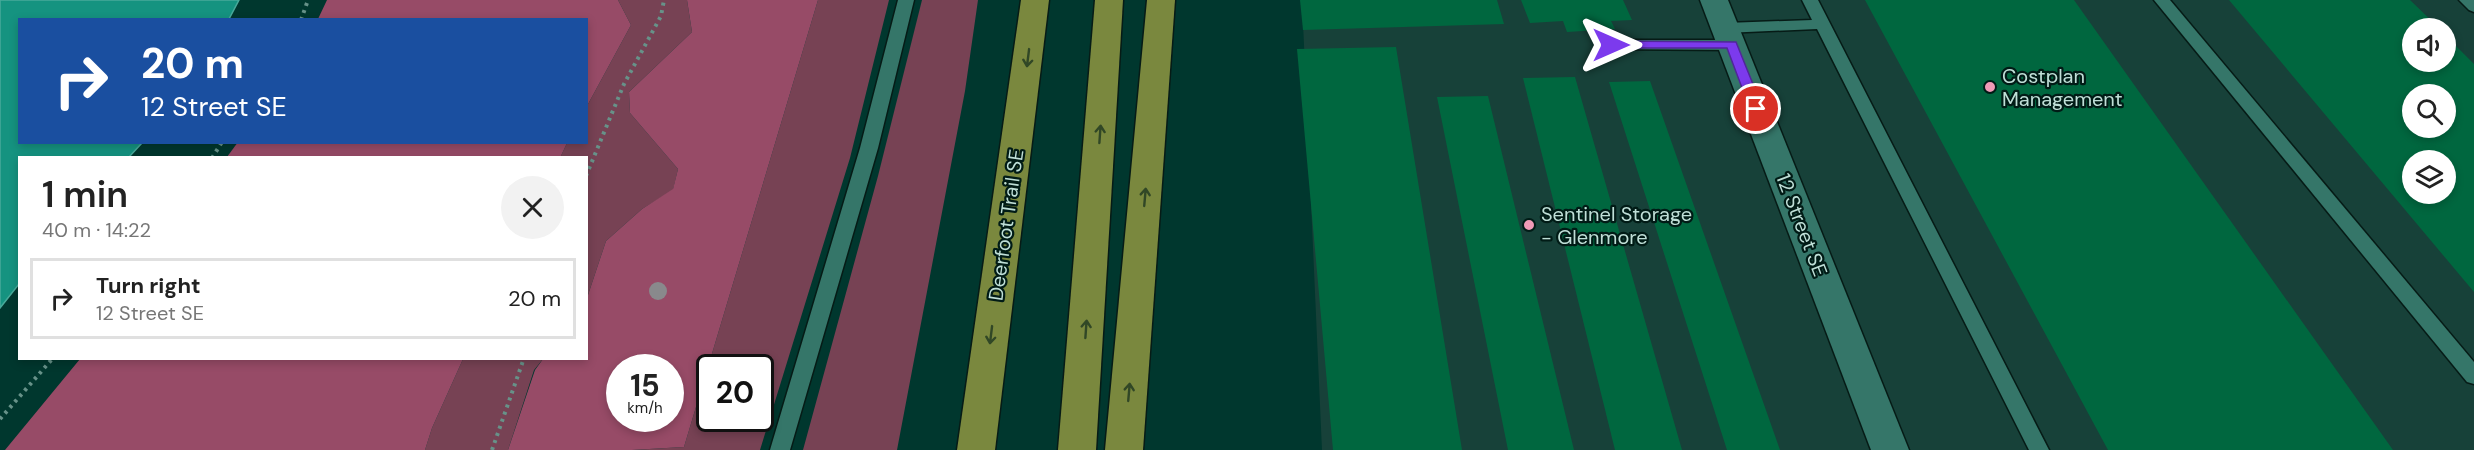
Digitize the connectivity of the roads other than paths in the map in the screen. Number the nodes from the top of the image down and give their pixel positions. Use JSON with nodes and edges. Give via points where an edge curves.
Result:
{"nodes":[{"id":1,"x":906,"y":0,"type":"edge"},
{"id":2,"x":1035,"y":0,"type":"edge"},
{"id":3,"x":1109,"y":0,"type":"edge"},
{"id":4,"x":1161,"y":0,"type":"edge"},
{"id":5,"x":1809,"y":0,"type":"edge"},
{"id":6,"x":2162,"y":0,"type":"edge"},
{"id":7,"x":2467,"y":0,"type":"edge"},
{"id":8,"x":2474,"y":7,"type":"edge"},
{"id":9,"x":1723,"y":24,"type":"edge"},
{"id":10,"x":1822,"y":24,"type":"junction"},
{"id":11,"x":1611,"y":45,"type":"dead end"},
{"id":12,"x":2474,"y":376,"type":"edge"},
{"id":13,"x":780,"y":450,"type":"edge"},
{"id":14,"x":976,"y":450,"type":"edge"},
{"id":15,"x":1077,"y":450,"type":"edge"},
{"id":16,"x":1124,"y":450,"type":"edge"},
{"id":17,"x":1890,"y":450,"type":"edge"},
{"id":18,"x":2039,"y":450,"type":"edge"}],
"edges":[{"from":1,"to":13,"type":"lane","via":[[869,148]]},
{"from":2,"to":14,"type":"highway","name":"Deerfoot Trail SE","one_way":true},
{"from":15,"to":3,"type":"highway","one_way":true},
{"from":16,"to":4,"type":"highway","one_way":true},
{"from":5,"to":10,"type":"lane"},
{"from":6,"to":12,"type":"lane"},
{"from":7,"to":8,"type":"lane"},
{"from":9,"to":10,"type":"lane"},
{"from":9,"to":11,"type":"lane"},
{"from":9,"to":17,"type":"street","name":"12 Street SE"},
{"from":10,"to":18,"type":"lane"}]}
